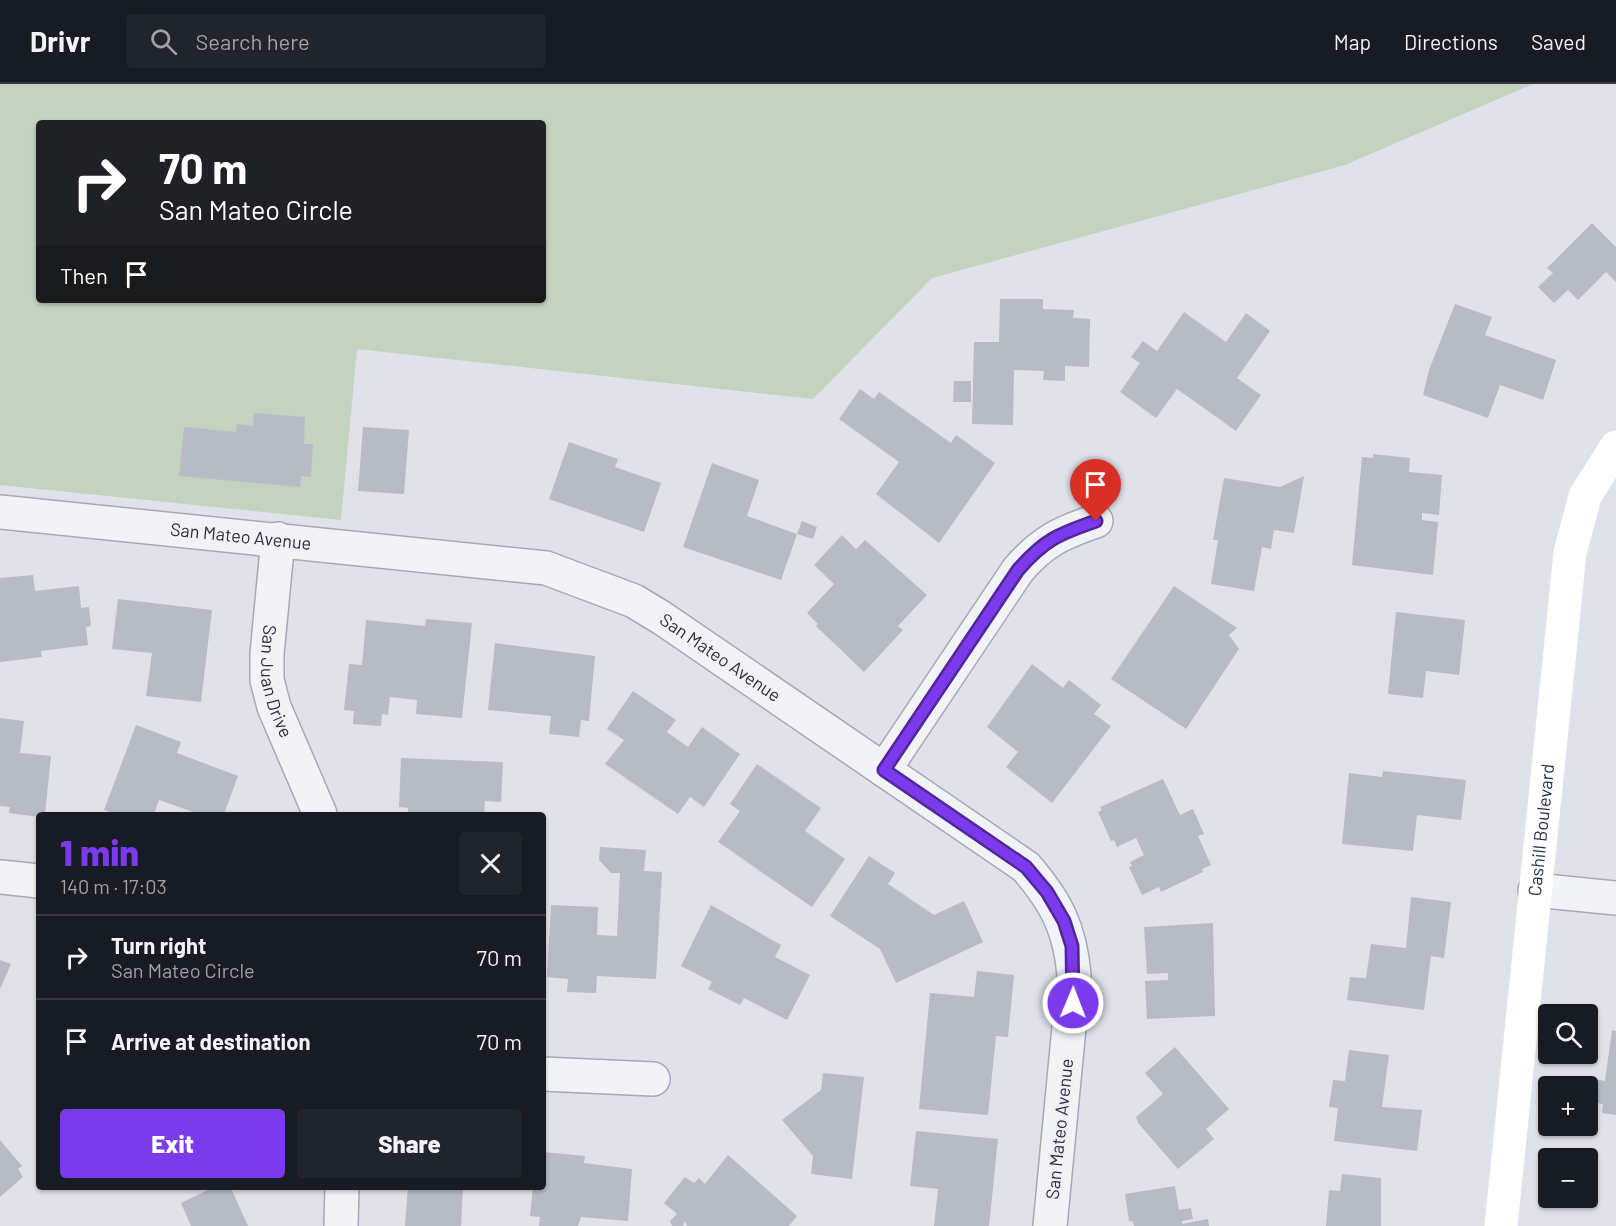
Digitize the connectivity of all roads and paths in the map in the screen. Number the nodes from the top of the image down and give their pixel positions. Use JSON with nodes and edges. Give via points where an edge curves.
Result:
{"nodes":[{"id":1,"x":1616,"y":447,"type":"edge"},
{"id":2,"x":0,"y":512,"type":"edge"},
{"id":3,"x":1096,"y":521,"type":"dead end"},
{"id":4,"x":278,"y":539,"type":"junction"},
{"id":5,"x":884,"y":770,"type":"junction"},
{"id":6,"x":319,"y":812,"type":"edge"},
{"id":7,"x":0,"y":877,"type":"edge"},
{"id":8,"x":36,"y":881,"type":"edge"},
{"id":9,"x":1534,"y":890,"type":"junction"},
{"id":10,"x":1616,"y":898,"type":"edge"},
{"id":11,"x":546,"y":1074,"type":"edge"},
{"id":12,"x":653,"y":1078,"type":"dead end"},
{"id":13,"x":342,"y":1190,"type":"edge"},
{"id":14,"x":341,"y":1226,"type":"edge"},
{"id":15,"x":1050,"y":1226,"type":"edge"},
{"id":16,"x":1501,"y":1226,"type":"edge"}],
"edges":[{"from":1,"to":9,"type":"street","name":"Cashill Boulevard","via":[[1585,496],[1570,553]]},
{"from":2,"to":4,"type":"street","name":"San Mateo Avenue"},
{"from":3,"to":5,"type":"street","via":[[1061,533],[1038,548],[1018,570]]},
{"from":4,"to":5,"type":"street","name":"San Mateo Avenue","via":[[511,563],[546,568],[588,582],[634,601],[662,618]]},
{"from":4,"to":6,"type":"street","name":"San Juan Drive","via":[[267,680],[274,707]]},
{"from":5,"to":15,"type":"street","name":"San Mateo Avenue","via":[[1026,867],[1064,921],[1072,946],[1073,1003]]},
{"from":7,"to":8,"type":"street"},
{"from":9,"to":10,"type":"street"},
{"from":9,"to":16,"type":"street","name":"Cashill Boulevard"},
{"from":11,"to":12,"type":"street"},
{"from":13,"to":14,"type":"street"}]}
